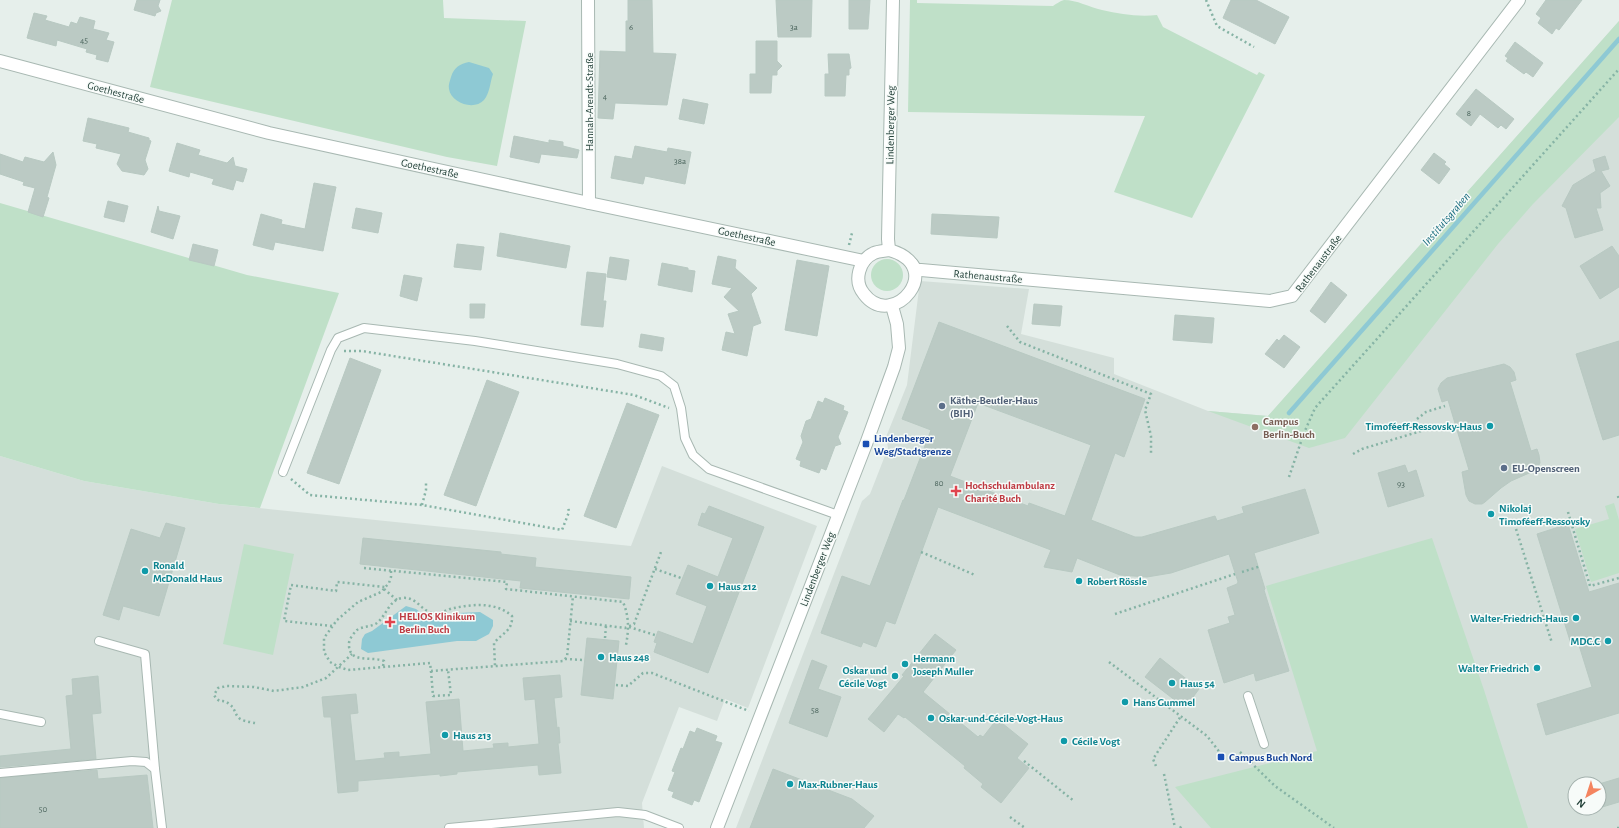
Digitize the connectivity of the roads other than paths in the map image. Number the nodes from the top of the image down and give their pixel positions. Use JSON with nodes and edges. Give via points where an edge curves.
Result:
{"nodes":[{"id":1,"x":588,"y":0,"type":"edge"},
{"id":2,"x":893,"y":0,"type":"edge"},
{"id":3,"x":1519,"y":0,"type":"edge"},
{"id":4,"x":0,"y":60,"type":"edge"},
{"id":5,"x":589,"y":203,"type":"junction"},
{"id":6,"x":889,"y":250,"type":"junction"},
{"id":7,"x":864,"y":261,"type":"junction"},
{"id":8,"x":912,"y":264,"type":"junction"},
{"id":9,"x":892,"y":306,"type":"junction"},
{"id":10,"x":283,"y":472,"type":"road end"},
{"id":11,"x":838,"y":515,"type":"junction"},
{"id":12,"x":99,"y":641,"type":"dead end"},
{"id":13,"x":1248,"y":696,"type":"dead end"},
{"id":14,"x":0,"y":714,"type":"edge"},
{"id":15,"x":41,"y":722,"type":"dead end"},
{"id":16,"x":1264,"y":744,"type":"dead end"},
{"id":17,"x":155,"y":769,"type":"junction"},
{"id":18,"x":0,"y":773,"type":"edge"},
{"id":19,"x":162,"y":828,"type":"edge"},
{"id":20,"x":449,"y":828,"type":"edge"},
{"id":21,"x":679,"y":828,"type":"edge"},
{"id":22,"x":717,"y":828,"type":"edge"}],
"edges":[{"from":1,"to":5,"type":"street","name":"Hannah-Arendt-Straße"},
{"from":2,"to":6,"type":"street","name":"Lindenberger Weg"},
{"from":3,"to":8,"type":"street","name":"Rathenaustraße","via":[[1292,296],[1270,301],[916,270]]},
{"from":4,"to":5,"type":"street","name":"Goethestraße","via":[[269,133]]},
{"from":5,"to":7,"type":"street","name":"Goethestraße"},
{"from":6,"to":7,"type":"street","via":[[874,253]]},
{"from":6,"to":8,"type":"street","via":[[905,256]]},
{"from":7,"to":9,"type":"street","via":[[858,277],[860,290],[877,305]]},
{"from":8,"to":9,"type":"street","via":[[916,279],[912,290],[903,300]]},
{"from":9,"to":11,"type":"street","name":"Lindenberger Weg","via":[[899,348]]},
{"from":10,"to":11,"type":"lane","via":[[334,344],[338,338],[364,328],[476,341],[610,363],[660,376],[674,386],[682,412],[685,438],[693,455],[709,469]]},
{"from":11,"to":22,"type":"street","name":"Lindenberger Weg"},
{"from":12,"to":17,"type":"lane","via":[[146,654]]},
{"from":13,"to":16,"type":"lane"},
{"from":14,"to":15,"type":"lane"},
{"from":17,"to":18,"type":"lane","via":[[146,762],[132,761]]},
{"from":17,"to":19,"type":"lane"},
{"from":20,"to":21,"type":"lane","via":[[618,812],[645,815]]}]}
